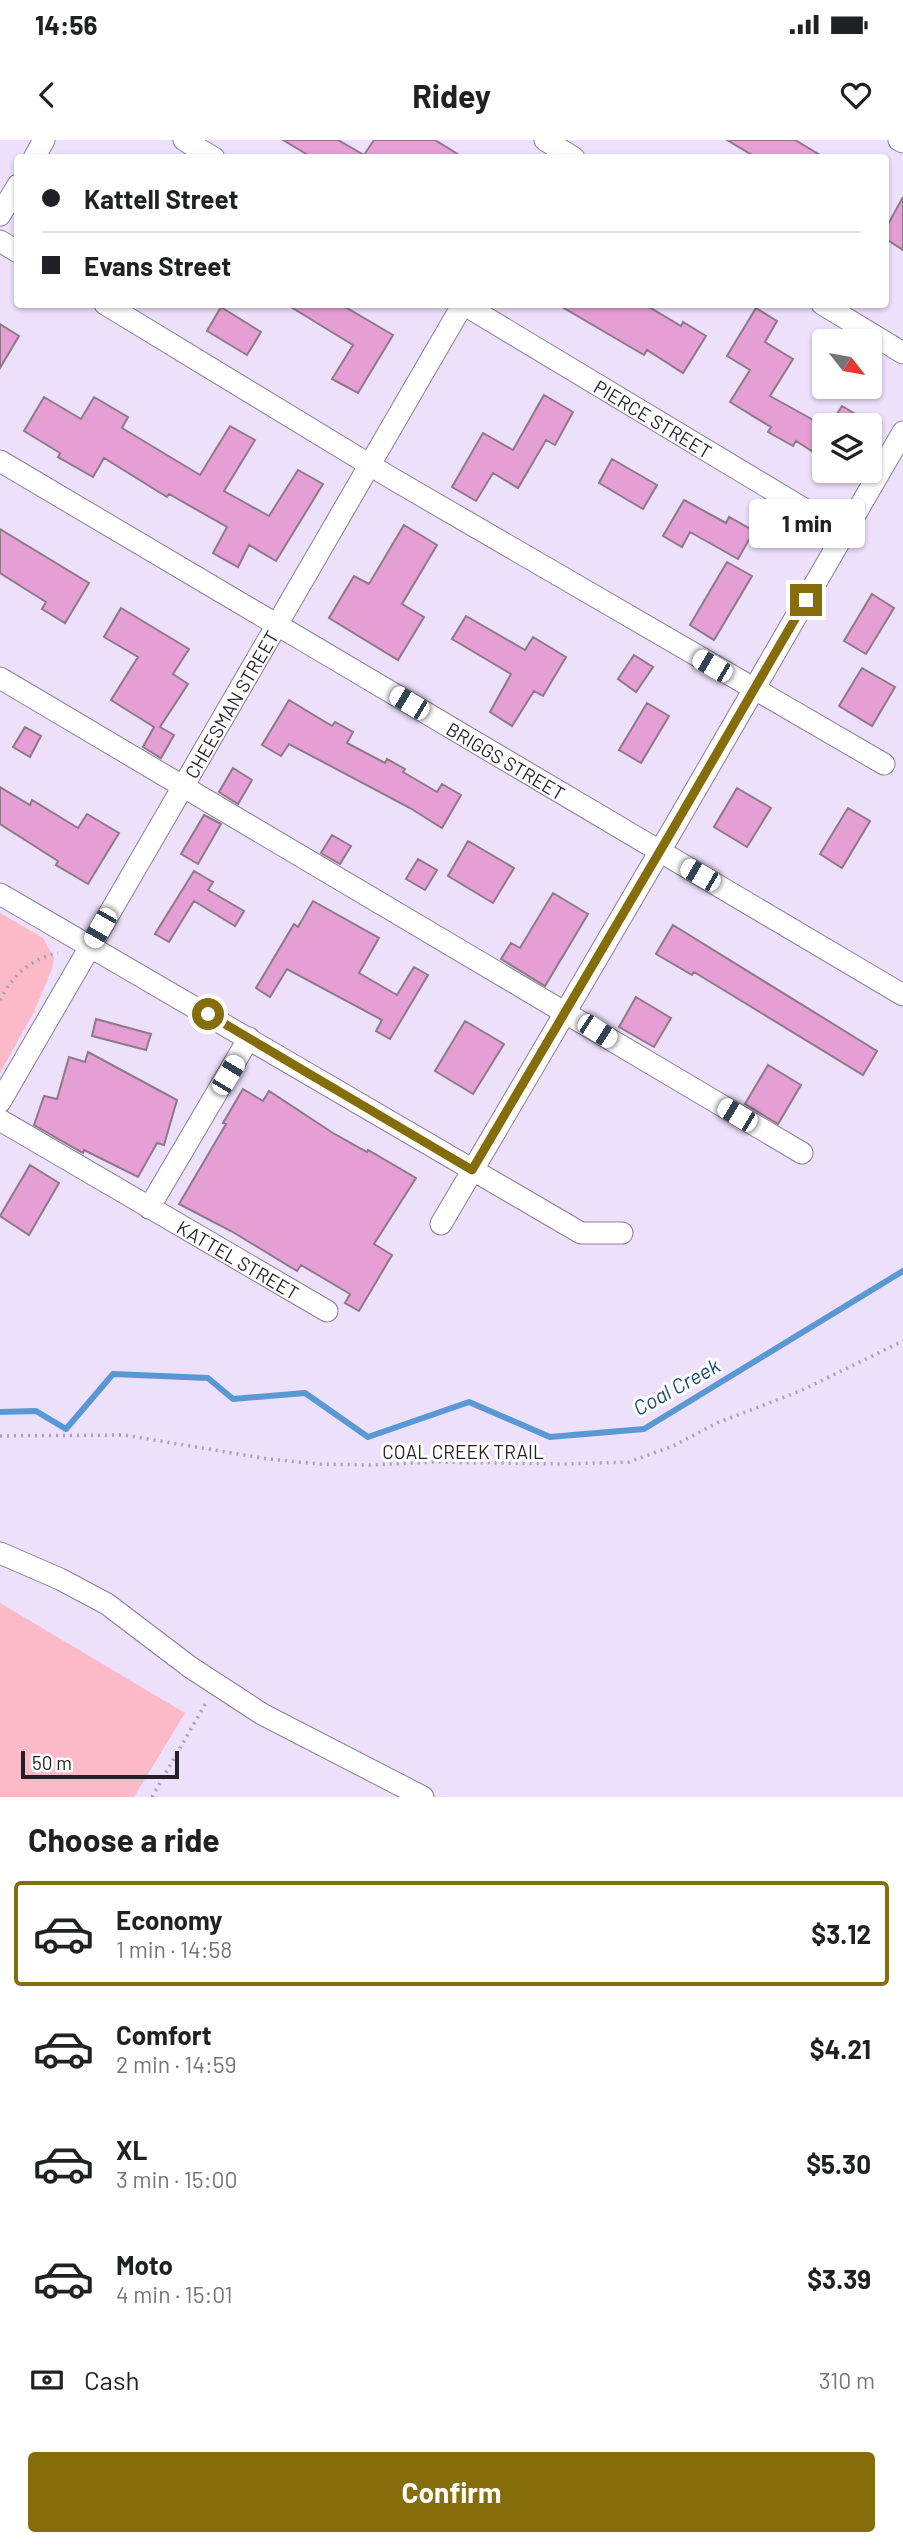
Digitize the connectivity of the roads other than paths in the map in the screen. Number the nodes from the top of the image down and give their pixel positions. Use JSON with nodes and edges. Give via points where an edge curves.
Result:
{"nodes":[{"id":1,"x":184,"y":140,"type":"edge"},
{"id":2,"x":207,"y":154,"type":"edge"},
{"id":3,"x":14,"y":192,"type":"edge"},
{"id":4,"x":0,"y":215,"type":"edge"},
{"id":5,"x":112,"y":308,"type":"edge"},
{"id":6,"x":461,"y":308,"type":"edge"},
{"id":7,"x":468,"y":308,"type":"edge"},
{"id":8,"x":829,"y":308,"type":"edge"},
{"id":9,"x":903,"y":353,"type":"edge"},
{"id":10,"x":903,"y":432,"type":"edge"},
{"id":11,"x":0,"y":461,"type":"edge"},
{"id":12,"x":370,"y":465,"type":"junction"},
{"id":13,"x":844,"y":533,"type":"junction"},
{"id":14,"x":276,"y":625,"type":"junction"},
{"id":15,"x":0,"y":678,"type":"edge"},
{"id":16,"x":754,"y":689,"type":"junction"},
{"id":17,"x":884,"y":764,"type":"dead end"},
{"id":18,"x":182,"y":786,"type":"junction"},
{"id":19,"x":660,"y":852,"type":"junction"},
{"id":20,"x":0,"y":894,"type":"edge"},
{"id":21,"x":90,"y":946,"type":"junction"},
{"id":22,"x":903,"y":995,"type":"edge"},
{"id":23,"x":565,"y":1011,"type":"junction"},
{"id":24,"x":249,"y":1038,"type":"junction"},
{"id":25,"x":0,"y":1102,"type":"edge"},
{"id":26,"x":0,"y":1120,"type":"edge"},
{"id":27,"x":802,"y":1153,"type":"dead end"},
{"id":28,"x":472,"y":1170,"type":"junction"},
{"id":29,"x":149,"y":1208,"type":"junction"},
{"id":30,"x":441,"y":1224,"type":"dead end"},
{"id":31,"x":622,"y":1233,"type":"dead end"},
{"id":32,"x":327,"y":1311,"type":"dead end"},
{"id":33,"x":0,"y":1553,"type":"edge"},
{"id":34,"x":423,"y":1797,"type":"edge"}],
"edges":[{"from":1,"to":2,"type":"street"},
{"from":3,"to":4,"type":"street"},
{"from":5,"to":12,"type":"street"},
{"from":6,"to":12,"type":"street","name":"CHEESMAN STREET"},
{"from":7,"to":13,"type":"street","name":"PIERCE STREET"},
{"from":8,"to":9,"type":"street"},
{"from":10,"to":13,"type":"street"},
{"from":11,"to":14,"type":"street","name":"BRIGGS STREET"},
{"from":12,"to":14,"type":"street","name":"CHEESMAN STREET"},
{"from":12,"to":16,"type":"street"},
{"from":13,"to":16,"type":"street"},
{"from":14,"to":18,"type":"street","name":"CHEESMAN STREET"},
{"from":14,"to":19,"type":"street","name":"BRIGGS STREET"},
{"from":15,"to":18,"type":"street"},
{"from":16,"to":17,"type":"street"},
{"from":16,"to":19,"type":"street"},
{"from":18,"to":21,"type":"street","name":"CHEESMAN STREET"},
{"from":18,"to":23,"type":"street"},
{"from":19,"to":22,"type":"street","name":"BRIGGS STREET"},
{"from":19,"to":23,"type":"street"},
{"from":20,"to":21,"type":"street"},
{"from":21,"to":24,"type":"street"},
{"from":21,"to":25,"type":"street","name":"CHEESMAN STREET"},
{"from":23,"to":27,"type":"street"},
{"from":23,"to":28,"type":"street"},
{"from":24,"to":28,"type":"street"},
{"from":24,"to":29,"type":"street"},
{"from":26,"to":29,"type":"street","name":"KATTEL STREET"},
{"from":28,"to":30,"type":"street"},
{"from":28,"to":31,"type":"street","via":[[581,1233]]},
{"from":29,"to":32,"type":"street","name":"KATTEL STREET"},
{"from":33,"to":34,"type":"street","via":[[107,1604],[262,1714]]}]}
